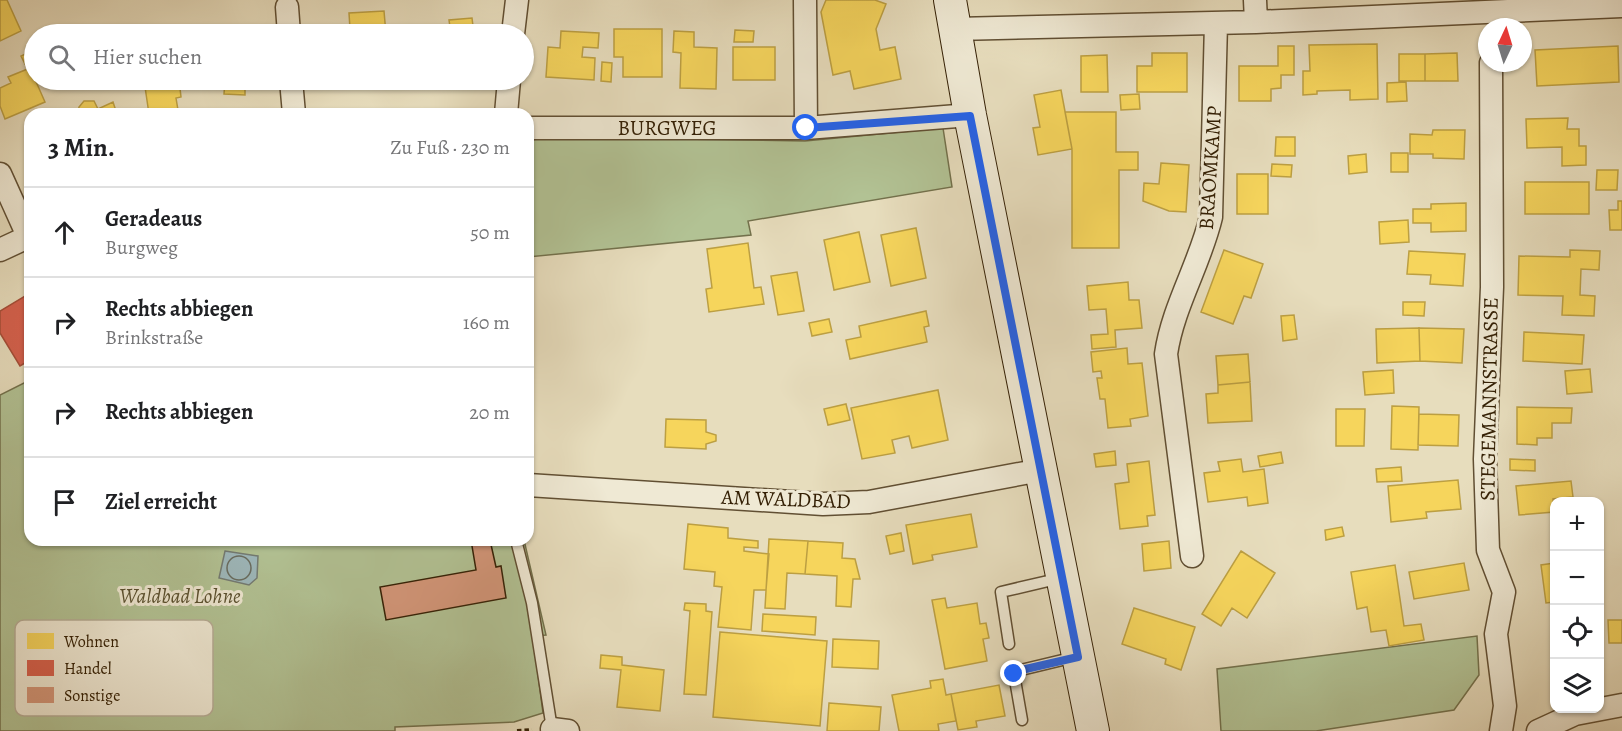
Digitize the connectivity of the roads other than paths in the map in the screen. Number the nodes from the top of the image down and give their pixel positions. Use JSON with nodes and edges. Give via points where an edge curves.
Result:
{"nodes":[{"id":1,"x":517,"y":0,"type":"edge"},
{"id":2,"x":805,"y":0,"type":"edge"},
{"id":3,"x":1622,"y":6,"type":"edge"},
{"id":4,"x":287,"y":7,"type":"dead end"},
{"id":5,"x":1256,"y":11,"type":"edge"},
{"id":6,"x":953,"y":15,"type":"edge"},
{"id":7,"x":1510,"y":18,"type":"edge"},
{"id":8,"x":1478,"y":20,"type":"edge"},
{"id":9,"x":1216,"y":23,"type":"junction"},
{"id":10,"x":288,"y":24,"type":"edge"},
{"id":11,"x":514,"y":24,"type":"edge"},
{"id":12,"x":1491,"y":72,"type":"edge"},
{"id":13,"x":292,"y":90,"type":"edge"},
{"id":14,"x":508,"y":90,"type":"edge"},
{"id":15,"x":293,"y":108,"type":"edge"},
{"id":16,"x":507,"y":108,"type":"edge"},
{"id":17,"x":970,"y":116,"type":"junction"},
{"id":18,"x":534,"y":128,"type":"edge"},
{"id":19,"x":806,"y":128,"type":"junction"},
{"id":20,"x":0,"y":174,"type":"edge"},
{"id":21,"x":6,"y":200,"type":"edge"},
{"id":22,"x":24,"y":228,"type":"edge"},
{"id":23,"x":24,"y":238,"type":"edge"},
{"id":24,"x":0,"y":250,"type":"edge"},
{"id":25,"x":1041,"y":470,"type":"junction"},
{"id":26,"x":534,"y":485,"type":"edge"},
{"id":27,"x":518,"y":546,"type":"edge"},
{"id":28,"x":1191,"y":556,"type":"dead end"},
{"id":29,"x":1062,"y":578,"type":"junction"},
{"id":30,"x":1009,"y":644,"type":"dead end"},
{"id":31,"x":1078,"y":657,"type":"junction"},
{"id":32,"x":1622,"y":705,"type":"edge"},
{"id":33,"x":1023,"y":720,"type":"dead end"},
{"id":34,"x":560,"y":730,"type":"edge"},
{"id":35,"x":1093,"y":731,"type":"edge"},
{"id":36,"x":1502,"y":731,"type":"edge"},
{"id":37,"x":1538,"y":731,"type":"edge"}],
"edges":[{"from":1,"to":11,"type":"street"},
{"from":2,"to":19,"type":"street"},
{"from":3,"to":7,"type":"street"},
{"from":4,"to":10,"type":"street"},
{"from":5,"to":8,"type":"street"},
{"from":5,"to":9,"type":"street"},
{"from":6,"to":9,"type":"street"},
{"from":6,"to":17,"type":"street"},
{"from":9,"to":28,"type":"street","name":"BRAOMKAMP","via":[[1211,217],[1170,330],[1166,354]]},
{"from":12,"to":36,"type":"street","name":"STEGEMANNSTRASSE","via":[[1492,287],[1485,459],[1488,550],[1504,592],[1496,634],[1505,706]]},
{"from":13,"to":15,"type":"street"},
{"from":14,"to":16,"type":"street"},
{"from":17,"to":19,"type":"street","name":"BURGWEG"},
{"from":17,"to":25,"type":"street"},
{"from":18,"to":19,"type":"street","name":"BURGWEG"},
{"from":20,"to":21,"type":"street"},
{"from":21,"to":22,"type":"street"},
{"from":23,"to":24,"type":"street"},
{"from":25,"to":26,"type":"street","name":"AM WALDBAD","via":[[869,502],[823,504]]},
{"from":25,"to":29,"type":"street"},
{"from":27,"to":34,"type":"lane"},
{"from":29,"to":30,"type":"lane","via":[[1001,592]]},
{"from":29,"to":31,"type":"street"},
{"from":31,"to":33,"type":"lane","via":[[1014,674]]},
{"from":31,"to":35,"type":"street"},
{"from":32,"to":37,"type":"street","via":[[1575,714]]}]}
